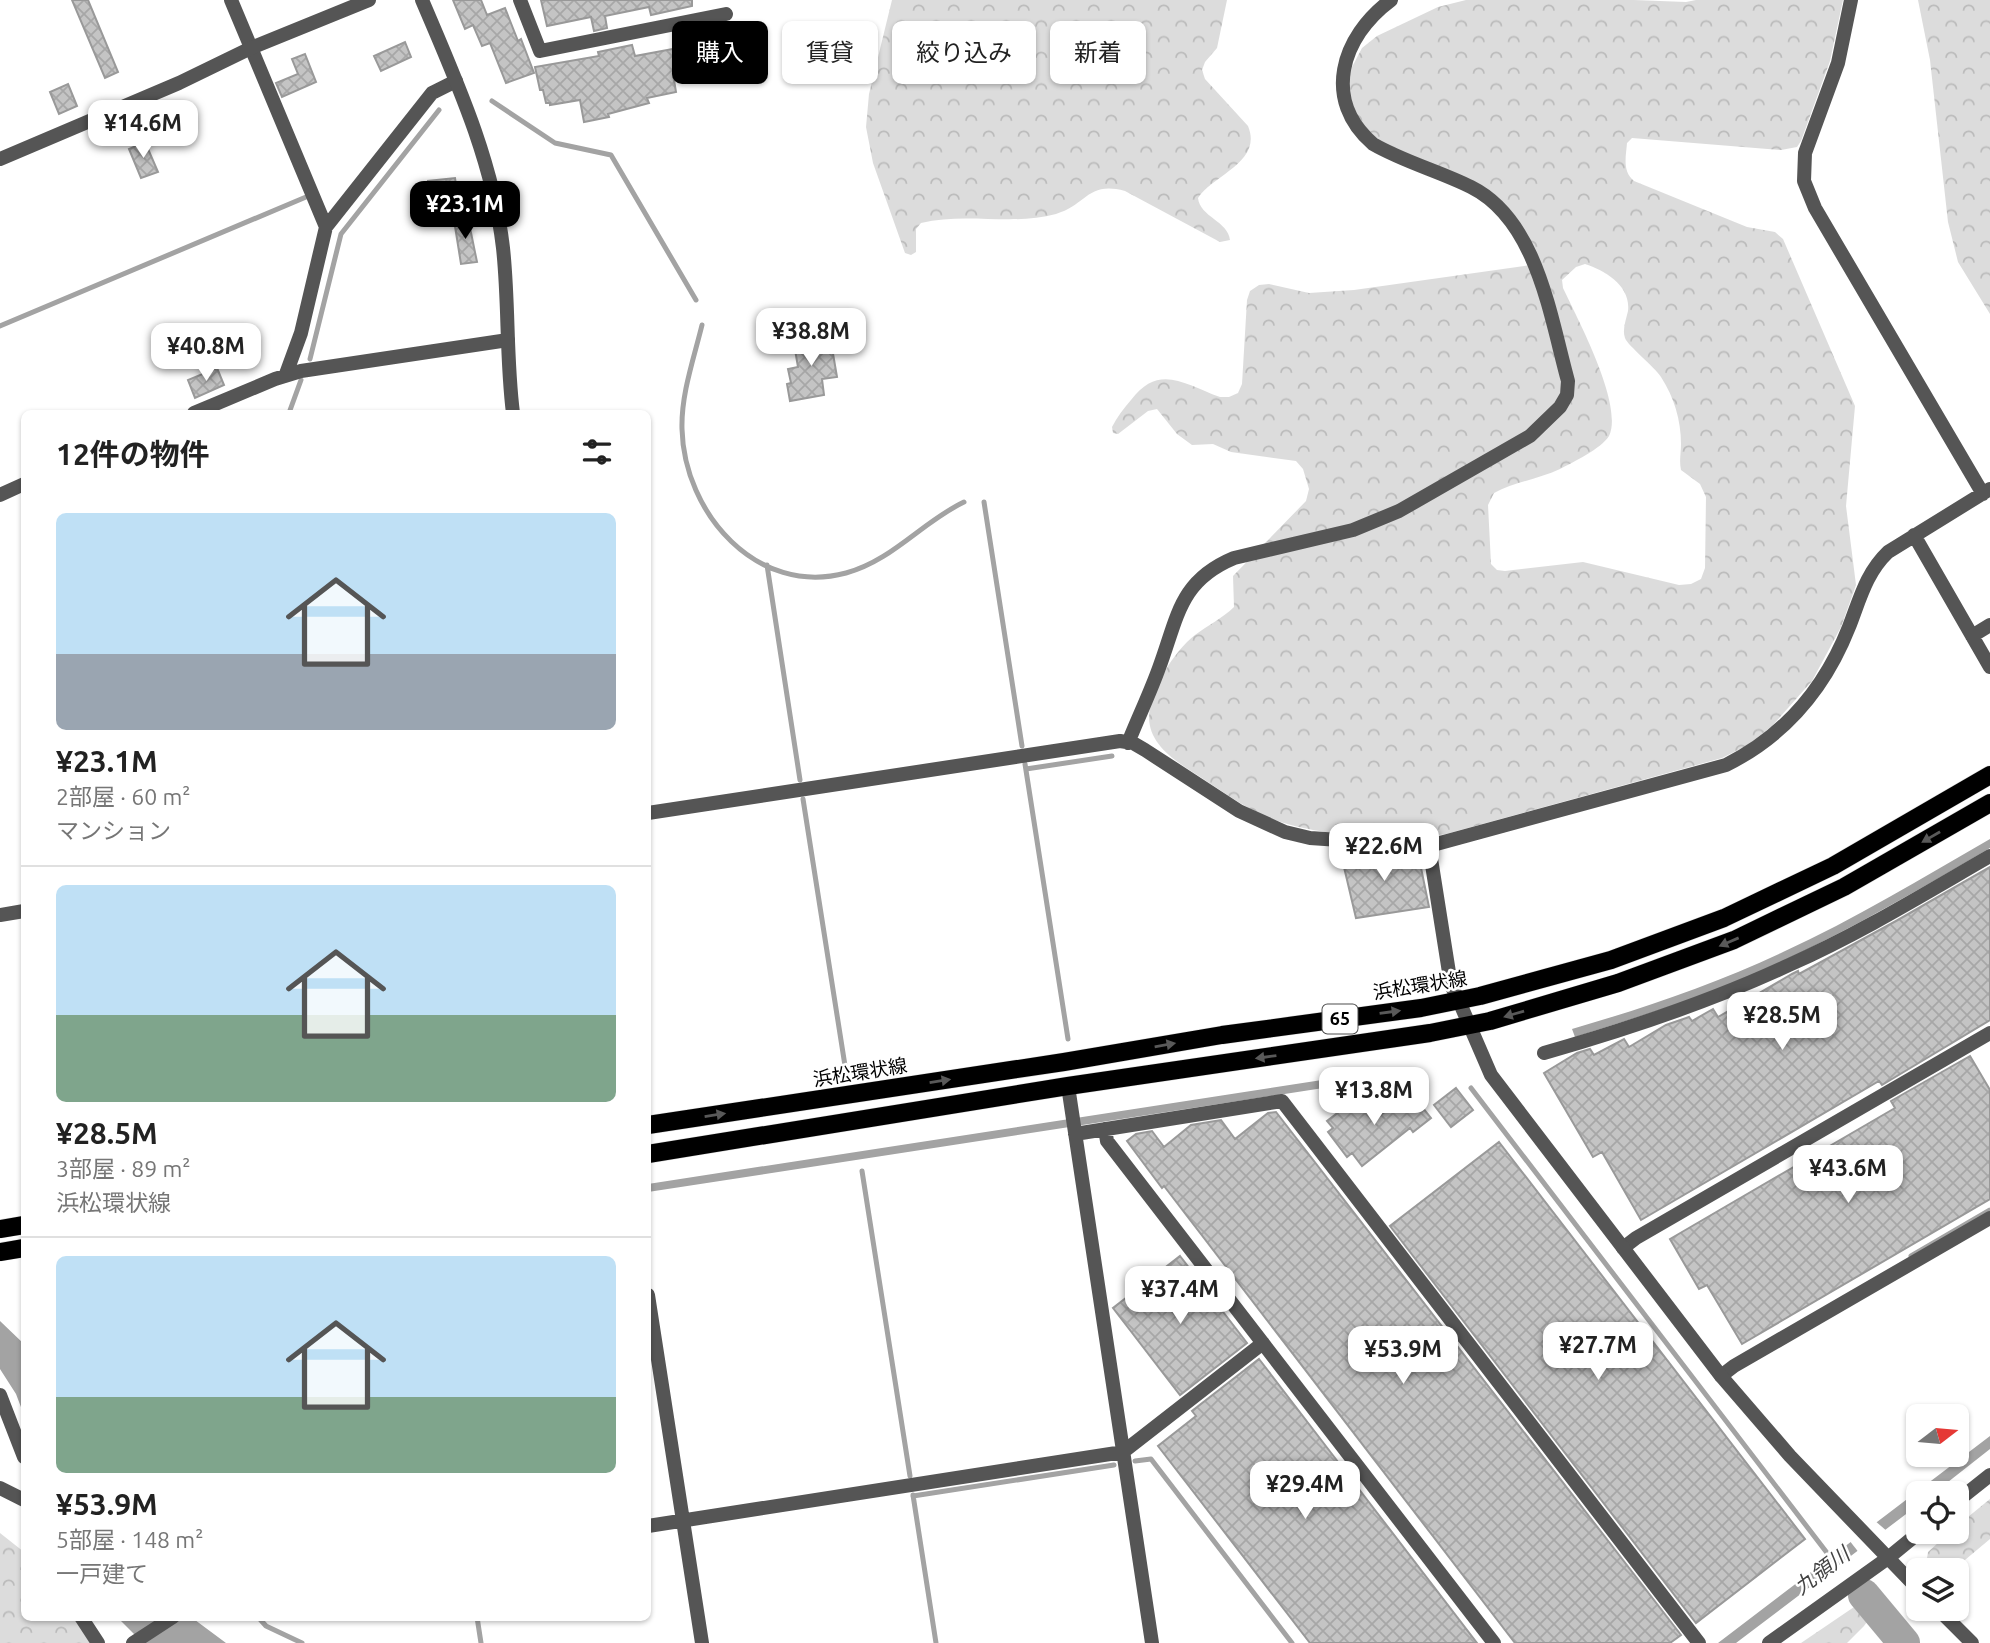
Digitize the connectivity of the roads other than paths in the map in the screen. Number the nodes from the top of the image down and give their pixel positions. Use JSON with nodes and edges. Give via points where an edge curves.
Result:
{"nodes":[{"id":1,"x":231,"y":0,"type":"edge"},
{"id":2,"x":369,"y":0,"type":"edge"},
{"id":3,"x":422,"y":0,"type":"edge"},
{"id":4,"x":520,"y":0,"type":"edge"},
{"id":5,"x":1851,"y":0,"type":"edge"},
{"id":6,"x":1385,"y":2,"type":"edge"},
{"id":7,"x":726,"y":14,"type":"dead end"},
{"id":8,"x":251,"y":48,"type":"junction"},
{"id":9,"x":456,"y":81,"type":"junction"},
{"id":10,"x":0,"y":159,"type":"edge"},
{"id":11,"x":326,"y":227,"type":"junction"},
{"id":12,"x":508,"y":340,"type":"junction"},
{"id":13,"x":286,"y":374,"type":"junction"},
{"id":14,"x":201,"y":410,"type":"edge"},
{"id":15,"x":513,"y":410,"type":"edge"},
{"id":16,"x":21,"y":485,"type":"edge"},
{"id":17,"x":1986,"y":491,"type":"edge"},
{"id":18,"x":0,"y":495,"type":"edge"},
{"id":19,"x":1914,"y":536,"type":"junction"},
{"id":20,"x":1990,"y":625,"type":"edge"},
{"id":21,"x":1972,"y":636,"type":"junction"},
{"id":22,"x":1990,"y":667,"type":"edge"},
{"id":23,"x":1128,"y":743,"type":"junction"},
{"id":24,"x":1990,"y":775,"type":"edge"},
{"id":25,"x":1990,"y":803,"type":"edge"},
{"id":26,"x":651,"y":814,"type":"edge"},
{"id":27,"x":1429,"y":846,"type":"junction"},
{"id":28,"x":1990,"y":856,"type":"edge"},
{"id":29,"x":21,"y":912,"type":"edge"},
{"id":30,"x":0,"y":915,"type":"edge"},
{"id":31,"x":1459,"y":1001,"type":"junction"},
{"id":32,"x":1469,"y":1026,"type":"junction"},
{"id":33,"x":1990,"y":1033,"type":"edge"},
{"id":34,"x":1544,"y":1053,"type":"dead end"},
{"id":35,"x":1068,"y":1086,"type":"junction"},
{"id":36,"x":651,"y":1125,"type":"edge"},
{"id":37,"x":1105,"y":1129,"type":"junction"},
{"id":38,"x":1074,"y":1132,"type":"junction"},
{"id":39,"x":651,"y":1154,"type":"edge"},
{"id":40,"x":1990,"y":1217,"type":"edge"},
{"id":41,"x":21,"y":1226,"type":"edge"},
{"id":42,"x":0,"y":1229,"type":"edge"},
{"id":43,"x":21,"y":1248,"type":"edge"},
{"id":44,"x":1623,"y":1248,"type":"junction"},
{"id":45,"x":0,"y":1252,"type":"edge"},
{"id":46,"x":651,"y":1314,"type":"edge"},
{"id":47,"x":1263,"y":1343,"type":"junction"},
{"id":48,"x":1721,"y":1376,"type":"junction"},
{"id":49,"x":0,"y":1395,"type":"edge"},
{"id":50,"x":21,"y":1449,"type":"edge"},
{"id":51,"x":1123,"y":1452,"type":"junction"},
{"id":52,"x":1990,"y":1475,"type":"edge"},
{"id":53,"x":0,"y":1488,"type":"edge"},
{"id":54,"x":1969,"y":1492,"type":"edge"},
{"id":55,"x":21,"y":1498,"type":"edge"},
{"id":56,"x":683,"y":1521,"type":"junction"},
{"id":57,"x":651,"y":1526,"type":"edge"},
{"id":58,"x":1906,"y":1540,"type":"edge"},
{"id":59,"x":1883,"y":1553,"type":"junction"},
{"id":60,"x":1906,"y":1576,"type":"edge"},
{"id":61,"x":84,"y":1621,"type":"edge"},
{"id":62,"x":167,"y":1621,"type":"edge"},
{"id":63,"x":1950,"y":1621,"type":"edge"},
{"id":64,"x":98,"y":1643,"type":"edge"},
{"id":65,"x":133,"y":1643,"type":"edge"},
{"id":66,"x":702,"y":1643,"type":"edge"},
{"id":67,"x":1152,"y":1643,"type":"edge"},
{"id":68,"x":1494,"y":1643,"type":"edge"},
{"id":69,"x":1699,"y":1643,"type":"edge"},
{"id":70,"x":1769,"y":1643,"type":"edge"},
{"id":71,"x":1972,"y":1643,"type":"edge"}],
"edges":[{"from":1,"to":8,"type":"street"},
{"from":2,"to":8,"type":"street"},
{"from":3,"to":9,"type":"street"},
{"from":4,"to":7,"type":"street","via":[[540,51]]},
{"from":5,"to":17,"type":"street","via":[[1838,63],[1805,153],[1804,181],[1815,208]]},
{"from":6,"to":23,"type":"street","via":[[1363,27],[1344,68],[1344,103],[1350,119],[1373,144],[1472,188],[1517,228],[1535,265],[1568,381],[1567,395],[1530,436],[1399,511],[1353,530],[1234,558],[1202,575],[1181,605]]},
{"from":8,"to":10,"type":"street"},
{"from":8,"to":11,"type":"street"},
{"from":9,"to":11,"type":"street","via":[[432,93]]},
{"from":9,"to":12,"type":"street","via":[[482,151],[498,215]]},
{"from":11,"to":13,"type":"street","via":[[301,333]]},
{"from":12,"to":13,"type":"street"},
{"from":12,"to":15,"type":"street"},
{"from":13,"to":14,"type":"street"},
{"from":16,"to":18,"type":"street"},
{"from":17,"to":19,"type":"street"},
{"from":19,"to":21,"type":"street"},
{"from":19,"to":27,"type":"street","via":[[1876,564],[1819,684],[1753,751],[1726,765]]},
{"from":20,"to":21,"type":"street"},
{"from":21,"to":22,"type":"street"},
{"from":23,"to":26,"type":"street","via":[[1107,742]]},
{"from":23,"to":27,"type":"street","via":[[1239,811],[1285,832],[1310,838]]},
{"from":24,"to":31,"type":"main road","name":"浜松環状線","number":"65","via":[[1833,866],[1724,918],[1611,960]]},
{"from":25,"to":32,"type":"main road","number":"65","one_way":true,"via":[[1844,887],[1734,940],[1618,984]]},
{"from":27,"to":31,"type":"street","via":[[1451,985]]},
{"from":28,"to":34,"type":"street","via":[[1866,927],[1751,982],[1653,1020]]},
{"from":29,"to":30,"type":"street"},
{"from":31,"to":32,"type":"street"},
{"from":36,"to":31,"type":"main road","name":"浜松環状線","number":"65","one_way":true},
{"from":32,"to":35,"type":"main road","number":"65","one_way":true},
{"from":32,"to":44,"type":"street","via":[[1491,1076]]},
{"from":33,"to":44,"type":"street"},
{"from":35,"to":38,"type":"street"},
{"from":35,"to":39,"type":"main road","number":"65"},
{"from":37,"to":38,"type":"street"},
{"from":37,"to":47,"type":"street","via":[[1107,1141]]},
{"from":37,"to":69,"type":"street","via":[[1282,1101]]},
{"from":38,"to":51,"type":"street"},
{"from":40,"to":48,"type":"street"},
{"from":41,"to":42,"type":"main road"},
{"from":43,"to":45,"type":"main road"},
{"from":44,"to":48,"type":"street"},
{"from":46,"to":56,"type":"street"},
{"from":47,"to":51,"type":"street"},
{"from":47,"to":68,"type":"street"},
{"from":48,"to":59,"type":"street"},
{"from":49,"to":50,"type":"street"},
{"from":51,"to":56,"type":"street"},
{"from":51,"to":67,"type":"street"},
{"from":52,"to":54,"type":"street"},
{"from":53,"to":55,"type":"street"},
{"from":56,"to":57,"type":"street"},
{"from":56,"to":66,"type":"street"},
{"from":58,"to":59,"type":"street"},
{"from":59,"to":60,"type":"street"},
{"from":59,"to":70,"type":"street"},
{"from":61,"to":64,"type":"street"},
{"from":62,"to":65,"type":"street"},
{"from":63,"to":71,"type":"street"}]}
